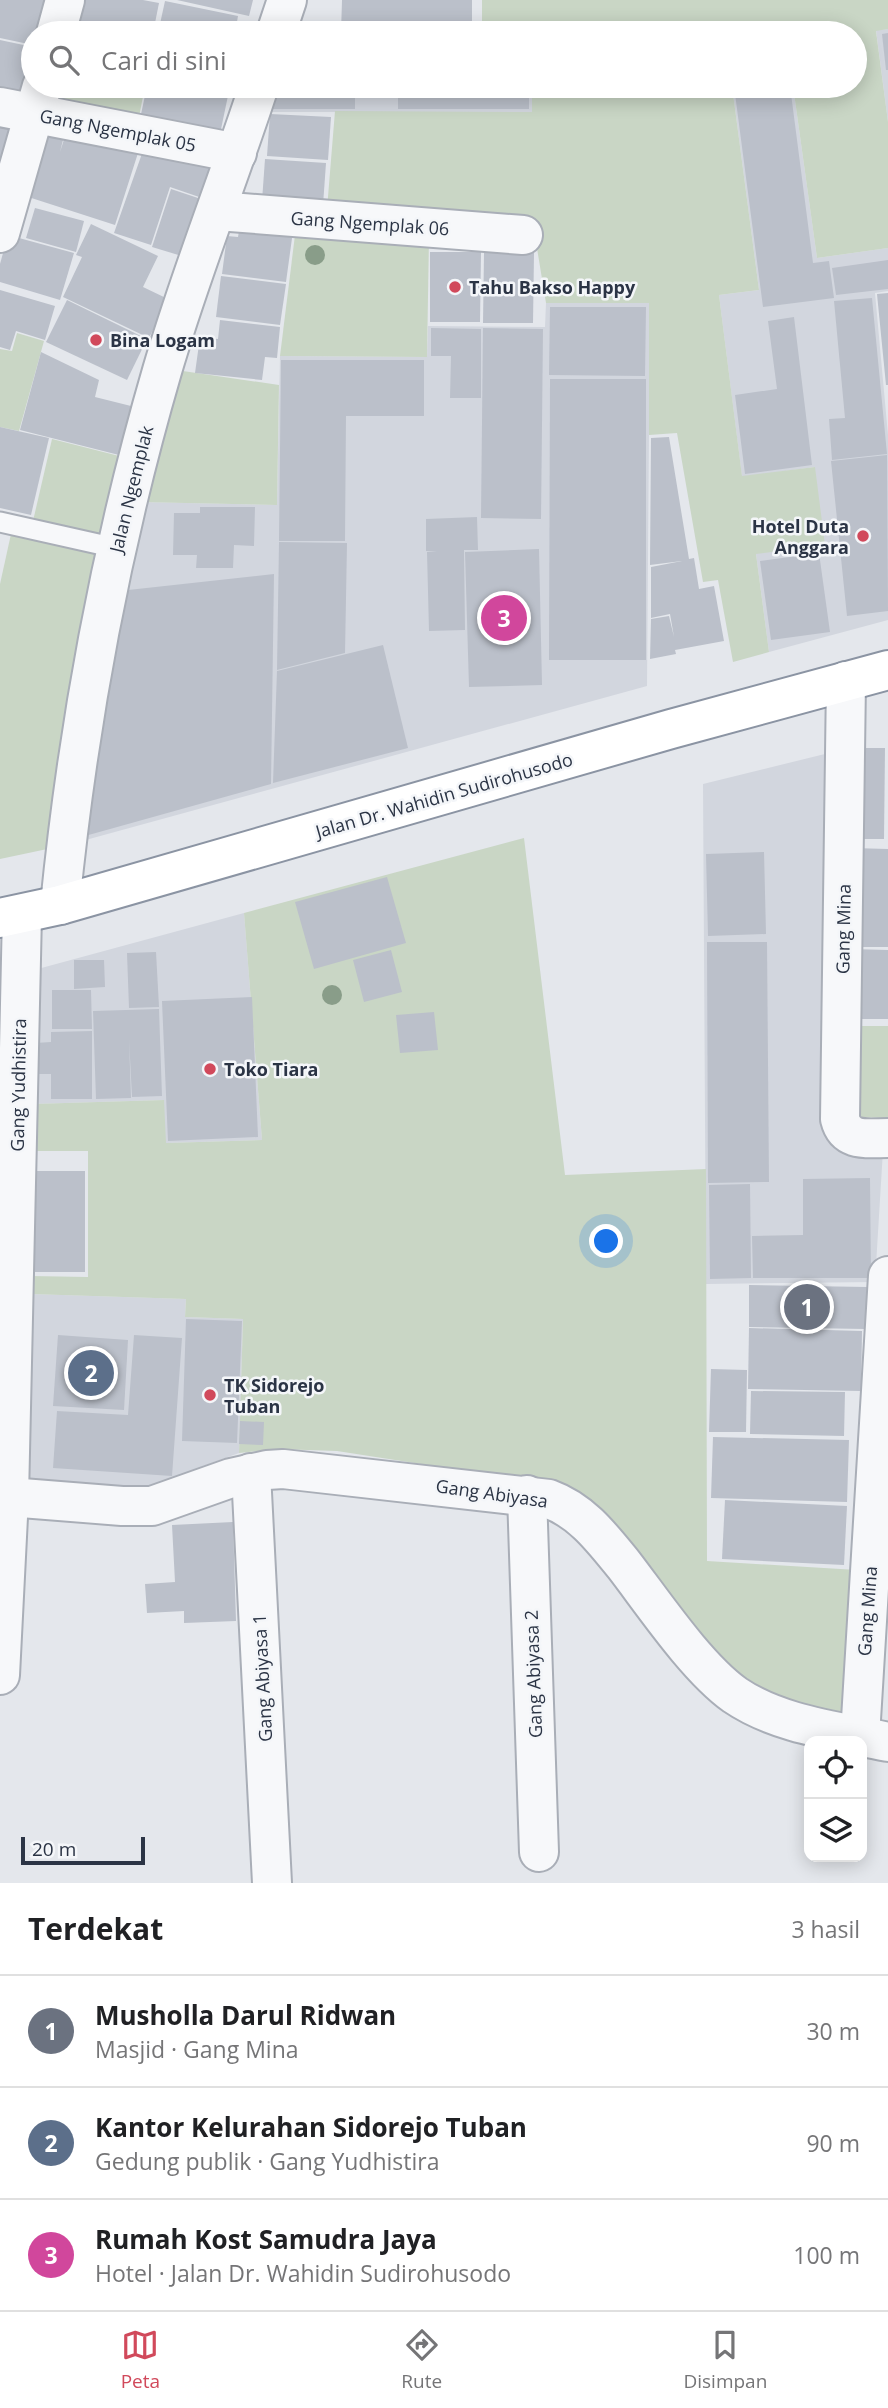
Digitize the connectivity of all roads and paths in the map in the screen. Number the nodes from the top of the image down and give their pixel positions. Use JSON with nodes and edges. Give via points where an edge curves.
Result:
{"nodes":[{"id":1,"x":65,"y":0,"type":"edge"},
{"id":2,"x":288,"y":0,"type":"edge"},
{"id":3,"x":59,"y":21,"type":"edge"},
{"id":4,"x":280,"y":21,"type":"edge"},
{"id":5,"x":255,"y":98,"type":"edge"},
{"id":6,"x":25,"y":102,"type":"edge"},
{"id":7,"x":237,"y":153,"type":"junction"},
{"id":8,"x":217,"y":211,"type":"junction"},
{"id":9,"x":0,"y":233,"type":"edge"},
{"id":10,"x":523,"y":235,"type":"dead end"},
{"id":11,"x":0,"y":522,"type":"edge"},
{"id":12,"x":116,"y":548,"type":"junction"},
{"id":13,"x":888,"y":670,"type":"edge"},
{"id":14,"x":846,"y":681,"type":"junction"},
{"id":15,"x":61,"y":905,"type":"junction"},
{"id":16,"x":11,"y":916,"type":"edge"},
{"id":17,"x":888,"y":1138,"type":"edge"},
{"id":18,"x":888,"y":1276,"type":"edge"},
{"id":19,"x":251,"y":1473,"type":"junction"},
{"id":20,"x":527,"y":1495,"type":"junction"},
{"id":21,"x":9,"y":1497,"type":"junction"},
{"id":22,"x":0,"y":1675,"type":"edge"},
{"id":23,"x":874,"y":1739,"type":"edge"},
{"id":24,"x":539,"y":1852,"type":"dead end"},
{"id":25,"x":272,"y":1883,"type":"edge"}],
"edges":[{"from":1,"to":3,"type":"street"},
{"from":2,"to":4,"type":"street"},
{"from":5,"to":7,"type":"street","name":"Jalan Ngemplak"},
{"from":6,"to":7,"type":"street","name":"Gang Ngemplak 05"},
{"from":6,"to":9,"type":"street"},
{"from":7,"to":8,"type":"street","name":"Jalan Ngemplak"},
{"from":8,"to":10,"type":"street","name":"Gang Ngemplak 06"},
{"from":8,"to":12,"type":"street","name":"Jalan Ngemplak","via":[[162,368]]},
{"from":11,"to":12,"type":"lane"},
{"from":12,"to":15,"type":"street","name":"Jalan Ngemplak","via":[[83,718]]},
{"from":13,"to":14,"type":"highway","name":"Jalan Dr. Wahidin Sudirohusodo"},
{"from":14,"to":15,"type":"highway","name":"Jalan Dr. Wahidin Sudirohusodo"},
{"from":14,"to":17,"type":"street","name":"Gang Mina","via":[[841,1119],[849,1136]]},
{"from":15,"to":16,"type":"highway","name":"Jalan Dr. Wahidin Sudirohusodo"},
{"from":16,"to":21,"type":"street","name":"Gang Yudhistira"},
{"from":18,"to":23,"type":"street","name":"Gang Mina"},
{"from":19,"to":20,"type":"street","name":"Gang Abiyasa","via":[[300,1469]]},
{"from":19,"to":21,"type":"street","name":"Gang Abiyasa","via":[[152,1506]]},
{"from":19,"to":25,"type":"street","name":"Gang Abiyasa 1"},
{"from":20,"to":23,"type":"street","name":"Gang Abiyasa","via":[[560,1503],[591,1527],[708,1669],[736,1695],[808,1725]]},
{"from":20,"to":24,"type":"street","name":"Gang Abiyasa 2"},
{"from":21,"to":22,"type":"street","name":"Gang Yudhistira"}]}
